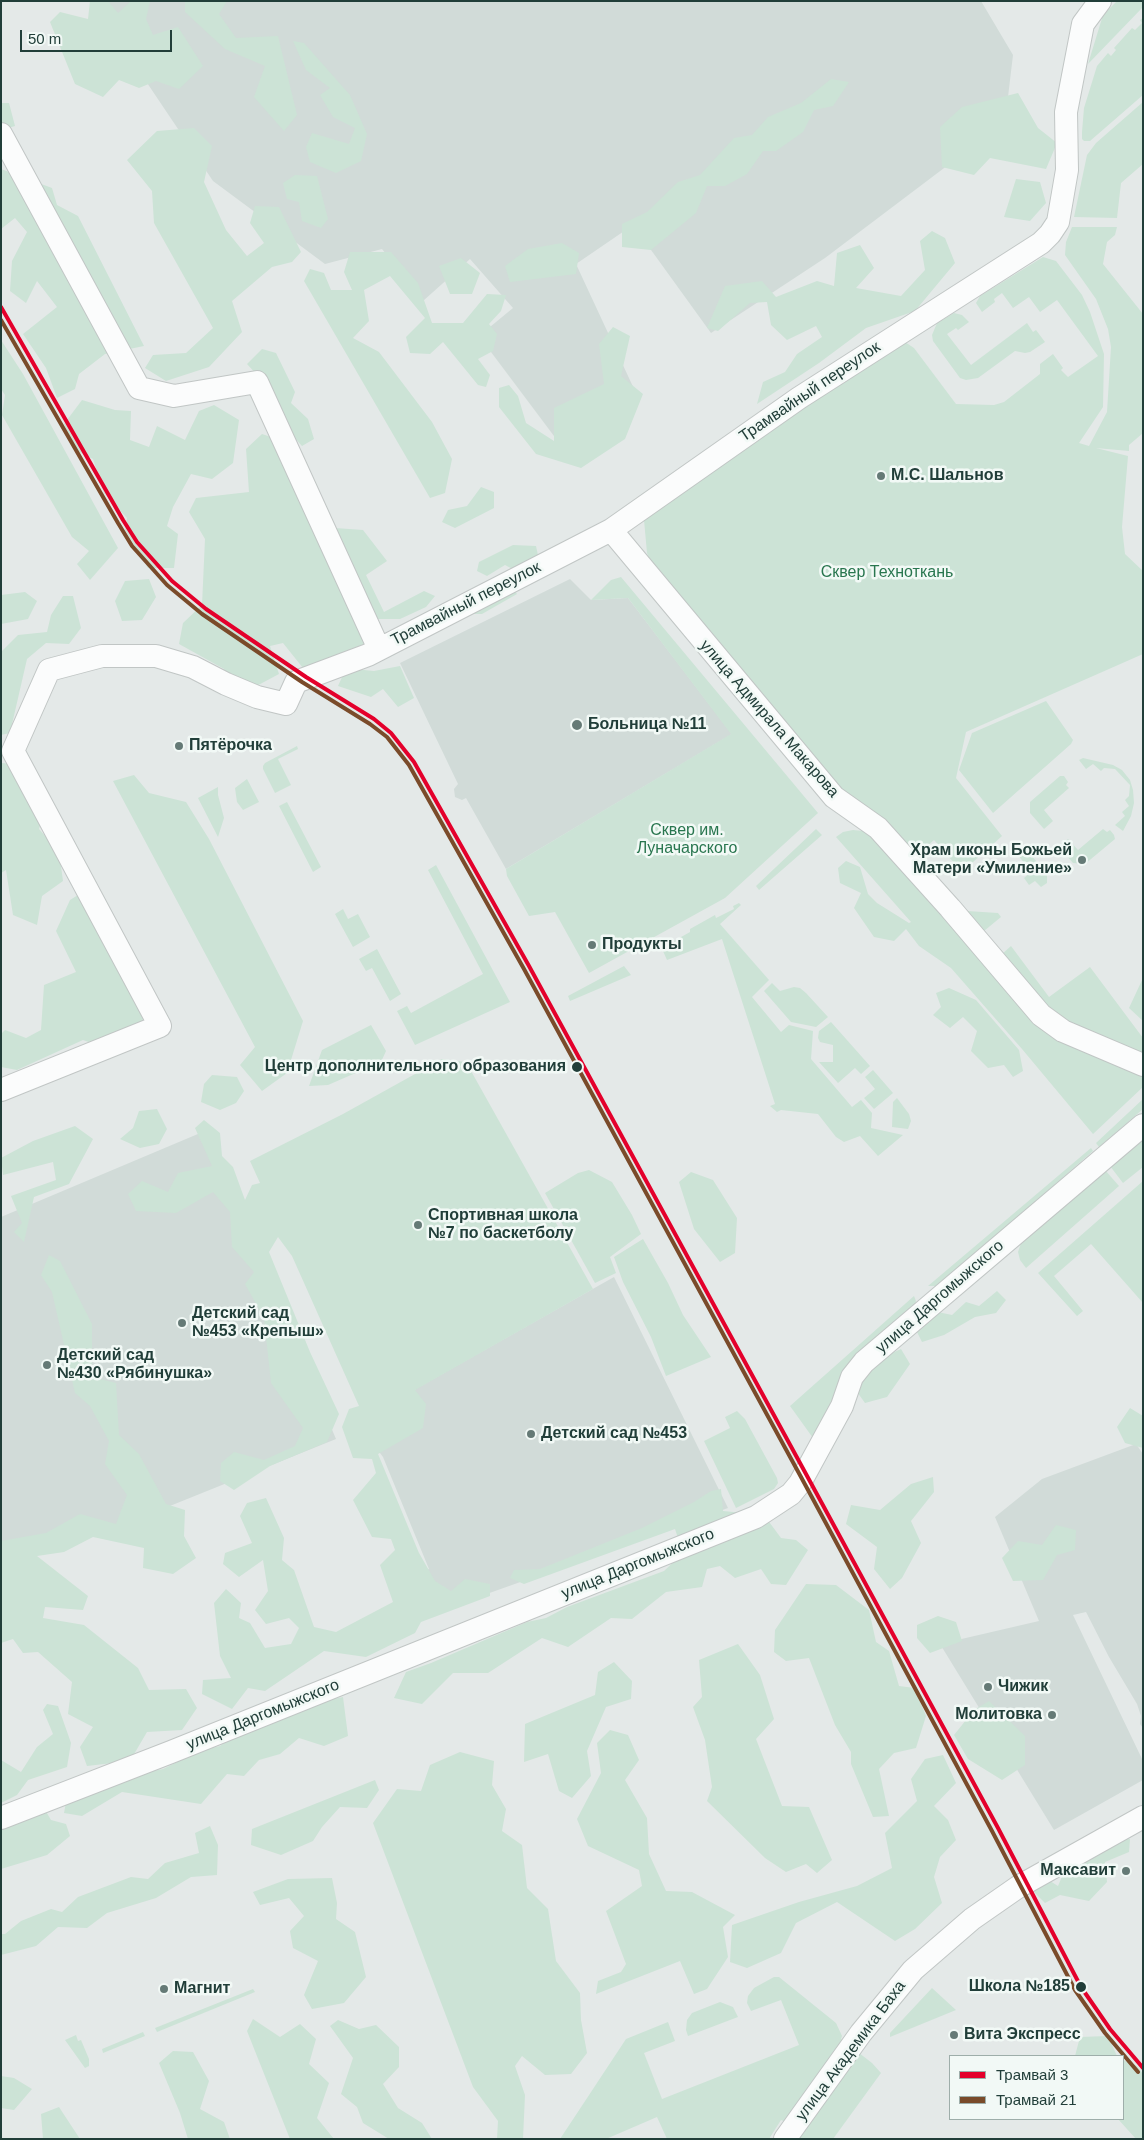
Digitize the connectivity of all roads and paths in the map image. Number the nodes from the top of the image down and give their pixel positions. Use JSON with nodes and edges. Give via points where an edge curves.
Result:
{"nodes":[{"id":1,"x":1100,"y":1,"type":"edge"},
{"id":2,"x":1,"y":134,"type":"edge"},
{"id":3,"x":610,"y":530,"type":"junction"},
{"id":4,"x":379,"y":649,"type":"junction"},
{"id":5,"x":1143,"y":1065,"type":"edge"},
{"id":6,"x":1,"y":1090,"type":"edge"},
{"id":7,"x":1143,"y":1125,"type":"edge"},
{"id":8,"x":1143,"y":1817,"type":"edge"},
{"id":9,"x":1,"y":1818,"type":"edge"},
{"id":10,"x":785,"y":2139,"type":"edge"}],
"edges":[{"from":1,"to":3,"type":"street","name":"Трамвайный переулок","via":[[1084,24],[1066,112],[1067,170],[1058,222],[1050,234],[1041,243],[799,398]]},
{"from":2,"to":4,"type":"street","via":[[139,388],[174,396],[257,382]]},
{"from":3,"to":4,"type":"street","name":"Трамвайный переулок"},
{"from":3,"to":5,"type":"street","name":"улица Адмирала Макарова","via":[[834,798],[878,828],[1041,1015],[1063,1030]]},
{"from":4,"to":6,"type":"street","name":"Трамвайный переулок","via":[[296,682],[286,704],[257,697],[192,667],[156,656],[102,656],[49,670],[13,751],[160,1026]]},
{"from":7,"to":9,"type":"street","name":"улица Даргомыжского","via":[[864,1362],[852,1378],[842,1406],[800,1483],[791,1494],[756,1516]]},
{"from":8,"to":10,"type":"street","name":"улица Академика Баха","via":[[1018,1887],[972,1919],[913,1970],[861,2033]]}]}
